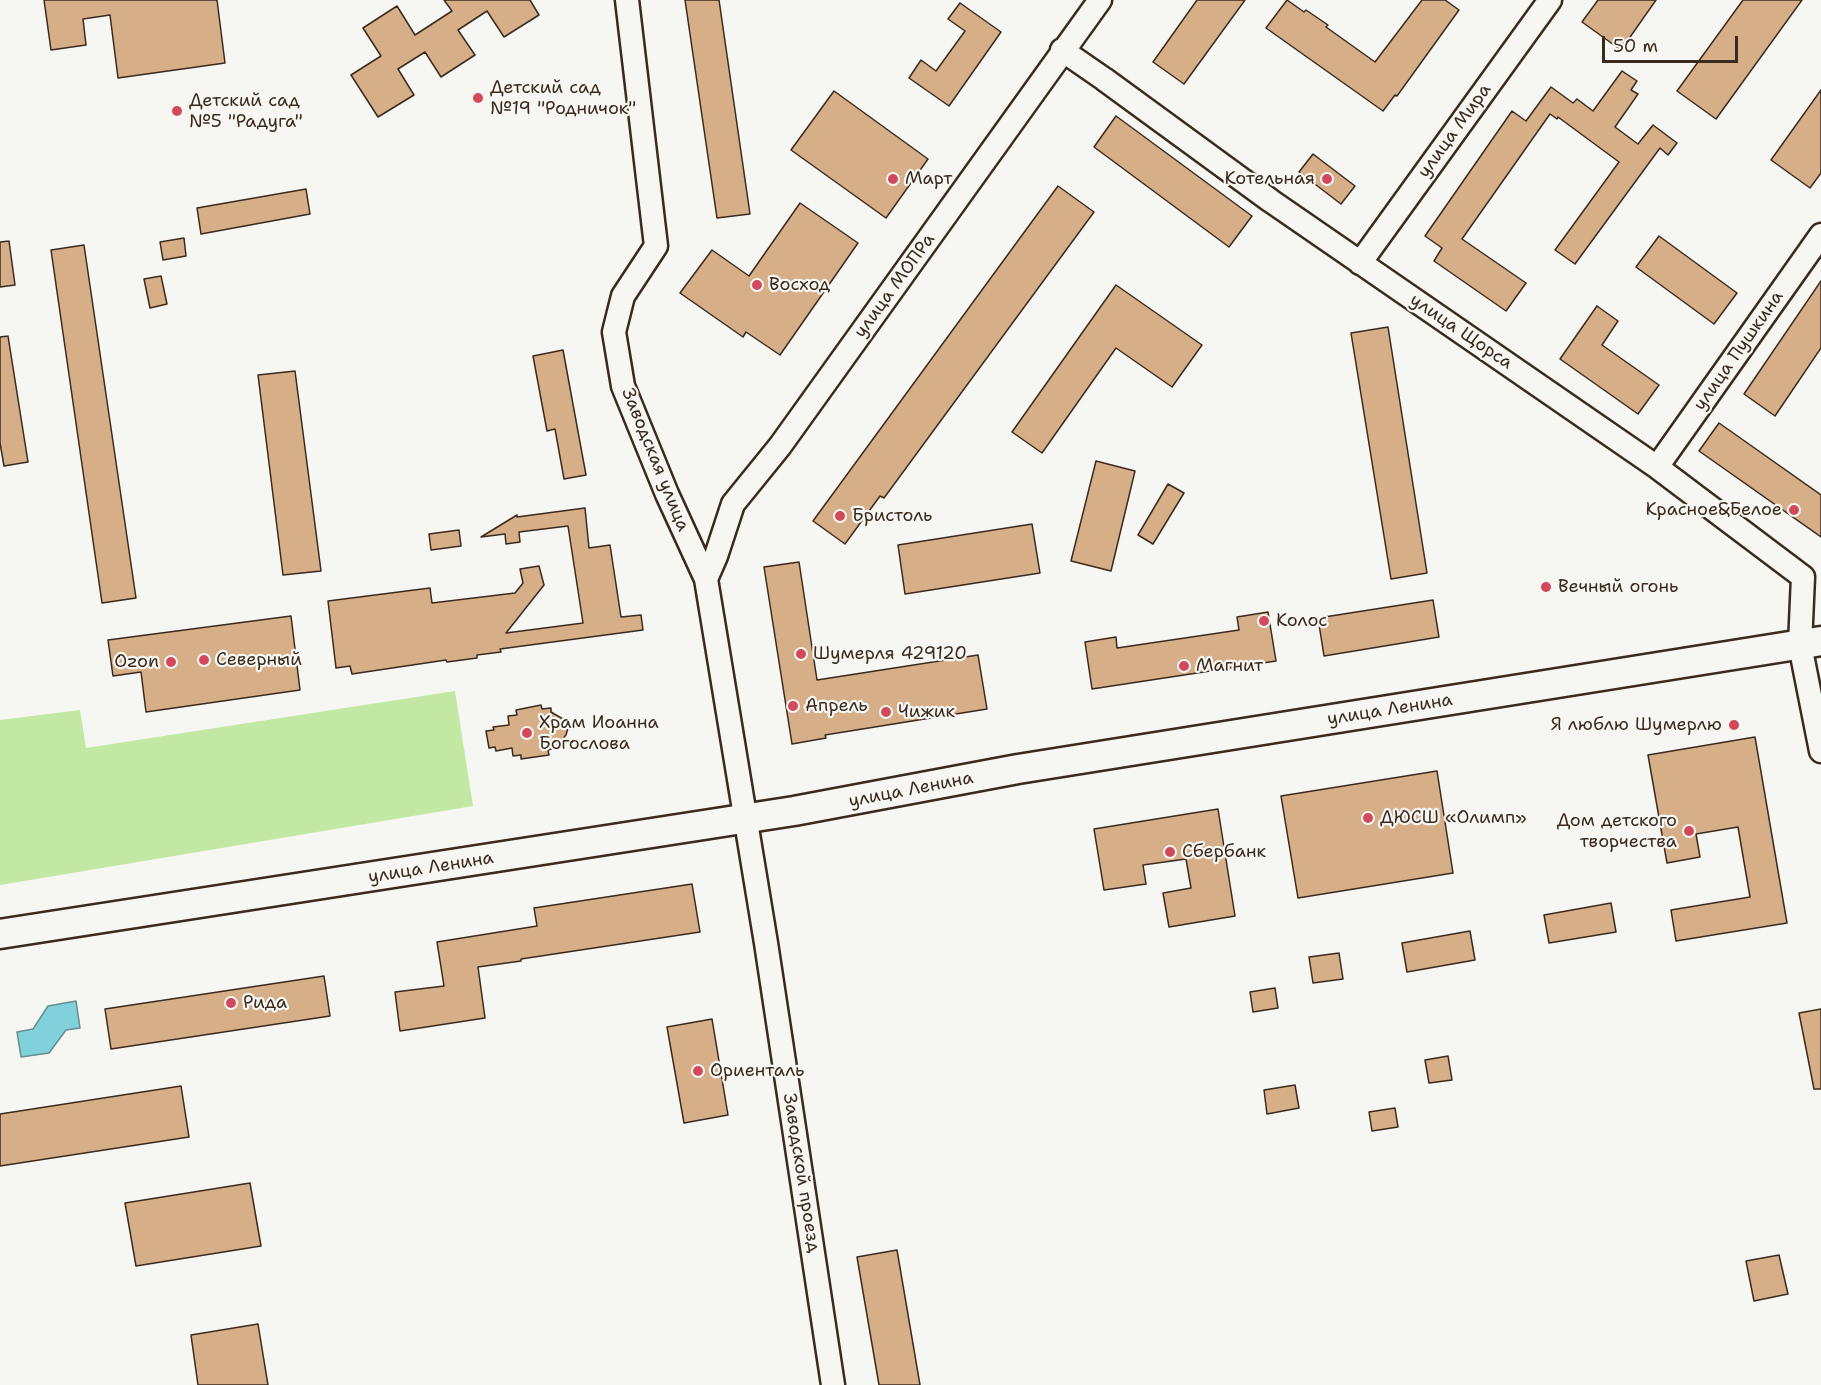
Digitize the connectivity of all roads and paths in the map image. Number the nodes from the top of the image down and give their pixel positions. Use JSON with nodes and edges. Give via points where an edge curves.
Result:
{"nodes":[{"id":1,"x":627,"y":0,"type":"edge"},
{"id":2,"x":1100,"y":0,"type":"edge"},
{"id":3,"x":1550,"y":0,"type":"edge"},
{"id":4,"x":1062,"y":50,"type":"junction"},
{"id":5,"x":1821,"y":235,"type":"edge"},
{"id":6,"x":1360,"y":263,"type":"junction"},
{"id":7,"x":1657,"y":467,"type":"junction"},
{"id":8,"x":706,"y":579,"type":"junction"},
{"id":9,"x":1810,"y":643,"type":"edge"},
{"id":10,"x":1821,"y":751,"type":"edge"},
{"id":11,"x":746,"y":818,"type":"junction"},
{"id":12,"x":0,"y":934,"type":"edge"},
{"id":13,"x":832,"y":1385,"type":"edge"}],
"edges":[{"from":1,"to":8,"type":"street","name":"Заводская улица","via":[[656,246],[623,296],[614,332],[623,386]]},
{"from":2,"to":4,"type":"street","name":"улица МОПРа"},
{"from":3,"to":6,"type":"street","name":"улица Мира"},
{"from":4,"to":6,"type":"street","name":"улица Щорса"},
{"from":4,"to":8,"type":"street","name":"улица МОПРа","via":[[780,447],[733,504]]},
{"from":5,"to":7,"type":"street","name":"улица Пушкина"},
{"from":6,"to":7,"type":"street","name":"улица Щорса"},
{"from":7,"to":9,"type":"street","name":"улица Щорса","via":[[1803,577]]},
{"from":8,"to":11,"type":"street","name":"Заводская улица"},
{"from":9,"to":10,"type":"street"},
{"from":9,"to":11,"type":"main road","name":"улица Ленина","via":[[1018,769]]},
{"from":11,"to":12,"type":"main road","name":"улица Ленина"},
{"from":11,"to":13,"type":"street","name":"Заводской проезд"}]}
